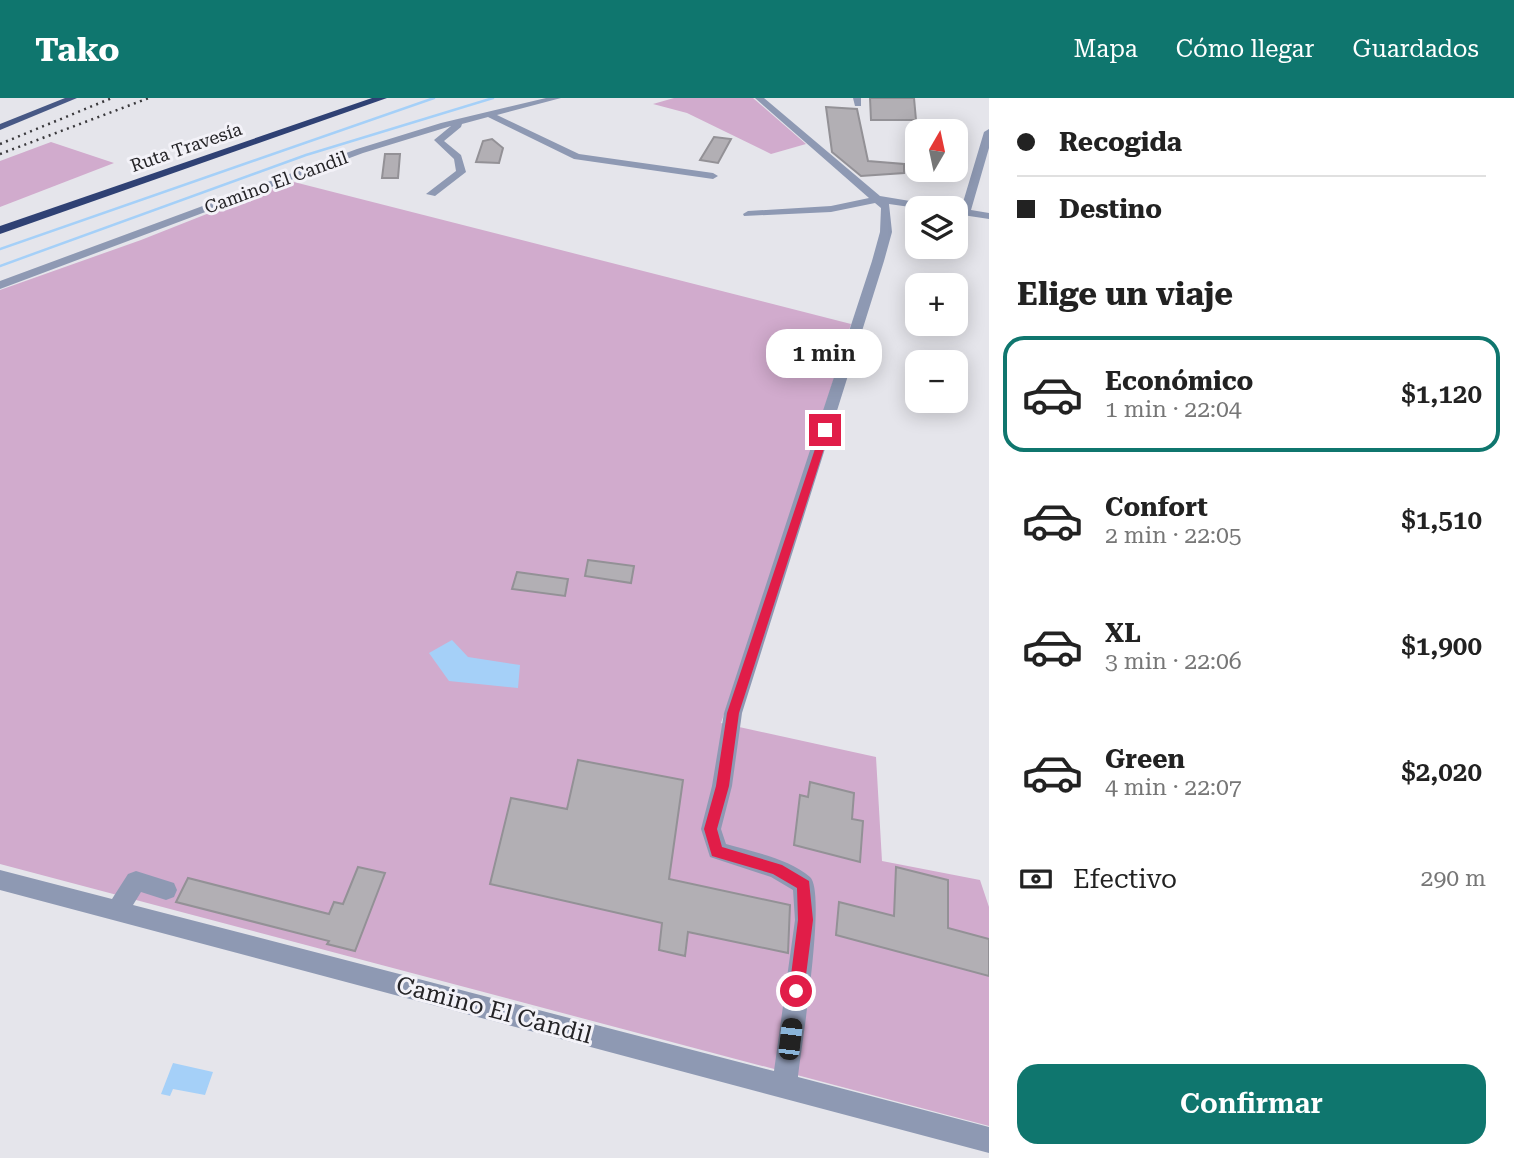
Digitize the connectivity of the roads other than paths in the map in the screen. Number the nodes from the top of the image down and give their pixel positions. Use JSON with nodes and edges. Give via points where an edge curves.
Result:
{"nodes":[{"id":1,"x":73,"y":98,"type":"edge"},
{"id":2,"x":355,"y":98,"type":"edge"},
{"id":3,"x":383,"y":98,"type":"edge"},
{"id":4,"x":557,"y":98,"type":"edge"},
{"id":5,"x":759,"y":98,"type":"edge"},
{"id":6,"x":488,"y":114,"type":"junction"},
{"id":7,"x":467,"y":119,"type":"junction"},
{"id":8,"x":0,"y":127,"type":"edge"},
{"id":9,"x":989,"y":132,"type":"edge"},
{"id":10,"x":987,"y":146,"type":"edge"},
{"id":11,"x":713,"y":176,"type":"dead end"},
{"id":12,"x":431,"y":194,"type":"dead end"},
{"id":13,"x":967,"y":196,"type":"edge"},
{"id":14,"x":877,"y":199,"type":"junction"},
{"id":15,"x":905,"y":203,"type":"edge"},
{"id":16,"x":968,"y":213,"type":"edge"},
{"id":17,"x":748,"y":214,"type":"dead end"},
{"id":18,"x":989,"y":216,"type":"edge"},
{"id":19,"x":0,"y":218,"type":"edge"},
{"id":20,"x":0,"y":230,"type":"edge"},
{"id":21,"x":0,"y":285,"type":"edge"},
{"id":22,"x":0,"y":880,"type":"edge"},
{"id":23,"x":166,"y":890,"type":"dead end"},
{"id":24,"x":117,"y":912,"type":"junction"},
{"id":25,"x":784,"y":1087,"type":"junction"},
{"id":26,"x":989,"y":1140,"type":"edge"}],
"edges":[{"from":1,"to":8,"type":"main road"},
{"from":2,"to":19,"type":"highway","name":"Ruta Travesía"},
{"from":3,"to":20,"type":"highway","name":"Ruta Travesía"},
{"from":4,"to":6,"type":"street","name":"Camino El Candil"},
{"from":5,"to":14,"type":"street"},
{"from":6,"to":7,"type":"street","name":"Camino El Candil"},
{"from":6,"to":11,"type":"street","via":[[577,157]]},
{"from":7,"to":12,"type":"street","via":[[439,140],[461,161],[461,172]]},
{"from":7,"to":21,"type":"street","name":"Camino El Candil","via":[[360,151]]},
{"from":9,"to":10,"type":"street"},
{"from":10,"to":13,"type":"street"},
{"from":14,"to":15,"type":"street"},
{"from":14,"to":17,"type":"street","via":[[831,209]]},
{"from":14,"to":25,"type":"street","via":[[886,207],[886,232],[733,713],[710,829],[717,852],[777,869],[804,885],[806,920]]},
{"from":16,"to":18,"type":"street"},
{"from":22,"to":24,"type":"street","name":"Camino El Candil"},
{"from":23,"to":24,"type":"street","via":[[136,881]]},
{"from":24,"to":25,"type":"street","name":"Camino El Candil"},
{"from":25,"to":26,"type":"street","name":"Camino El Candil"}]}
